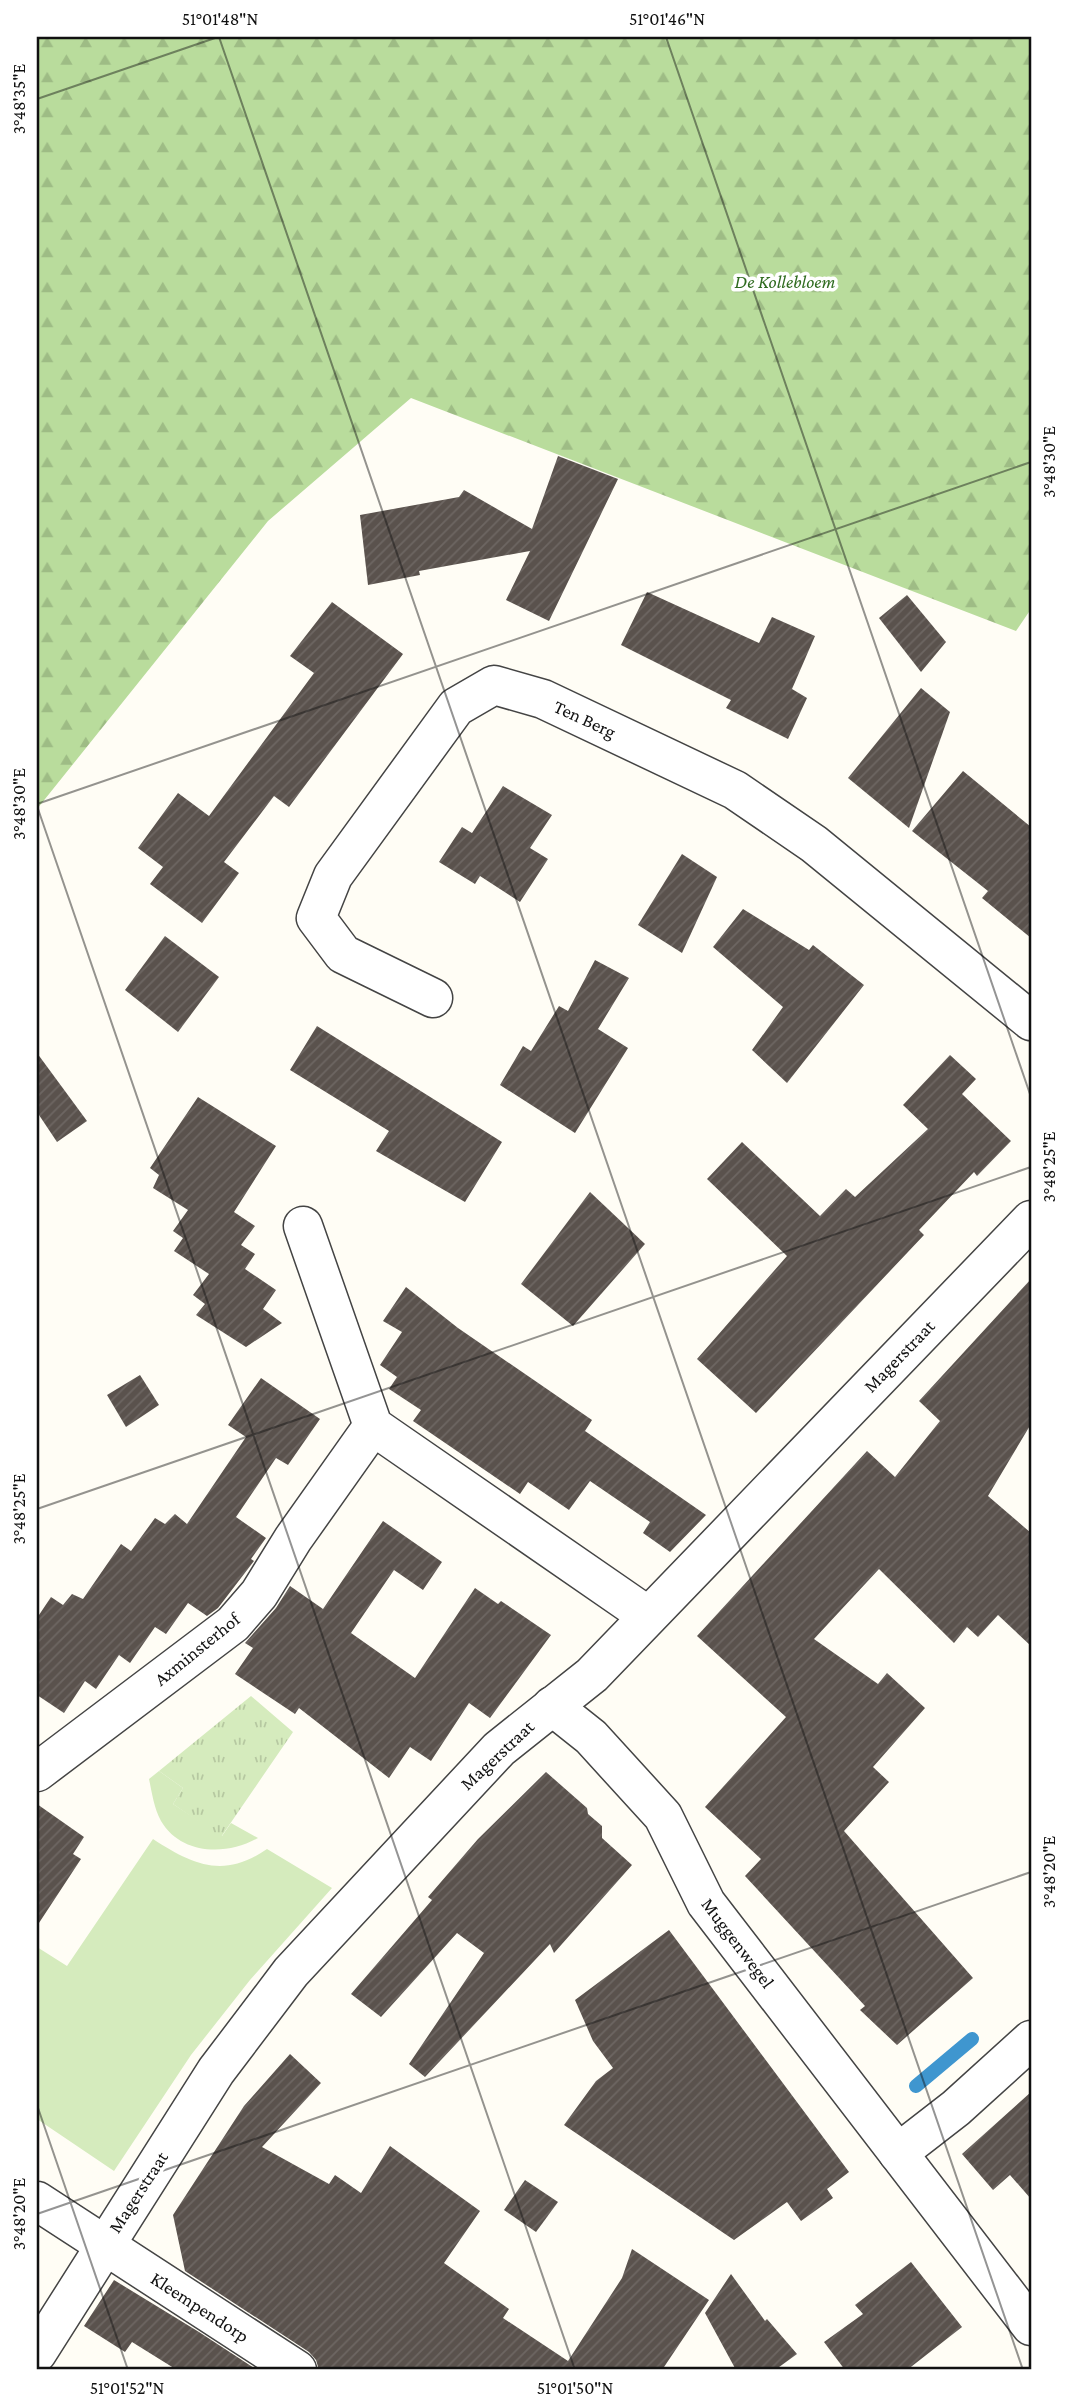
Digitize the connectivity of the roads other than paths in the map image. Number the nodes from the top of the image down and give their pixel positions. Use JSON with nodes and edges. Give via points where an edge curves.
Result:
{"nodes":[{"id":1,"x":433,"y":998,"type":"dead end"},
{"id":2,"x":1031,"y":1021,"type":"edge"},
{"id":3,"x":1031,"y":1220,"type":"edge"},
{"id":4,"x":303,"y":1226,"type":"dead end"},
{"id":5,"x":373,"y":1426,"type":"junction"},
{"id":6,"x":648,"y":1616,"type":"junction"},
{"id":7,"x":552,"y":1706,"type":"junction"},
{"id":8,"x":37,"y":1772,"type":"edge"},
{"id":9,"x":1031,"y":2040,"type":"edge"},
{"id":10,"x":898,"y":2152,"type":"junction"},
{"id":11,"x":37,"y":2201,"type":"edge"},
{"id":12,"x":103,"y":2244,"type":"junction"},
{"id":13,"x":1031,"y":2326,"type":"edge"},
{"id":14,"x":37,"y":2353,"type":"edge"},
{"id":15,"x":297,"y":2370,"type":"edge"}],
"edges":[{"from":1,"to":2,"type":"street","name":"Ten Berg","via":[[343,954],[316,918],[332,876],[456,707],[495,685],[543,699],[735,790],[814,844]]},
{"from":3,"to":6,"type":"street","name":"Magerstraat"},
{"from":4,"to":5,"type":"street"},
{"from":5,"to":6,"type":"street"},
{"from":5,"to":8,"type":"street","name":"Axminsterhof","via":[[233,1624]]},
{"from":6,"to":7,"type":"street","name":"Magerstraat","via":[[592,1675]]},
{"from":7,"to":10,"type":"street","name":"Muggenwegel","via":[[591,1737],[663,1816],[706,1903]]},
{"from":7,"to":12,"type":"street","name":"Magerstraat","via":[[499,1749],[291,1972],[216,2071]]},
{"from":9,"to":10,"type":"street","via":[[956,2108]]},
{"from":10,"to":13,"type":"street","name":"Muggenwegel"},
{"from":11,"to":12,"type":"street"},
{"from":12,"to":14,"type":"street","name":"Magerstraat"},
{"from":12,"to":15,"type":"street","name":"Kleempendorp"}]}
